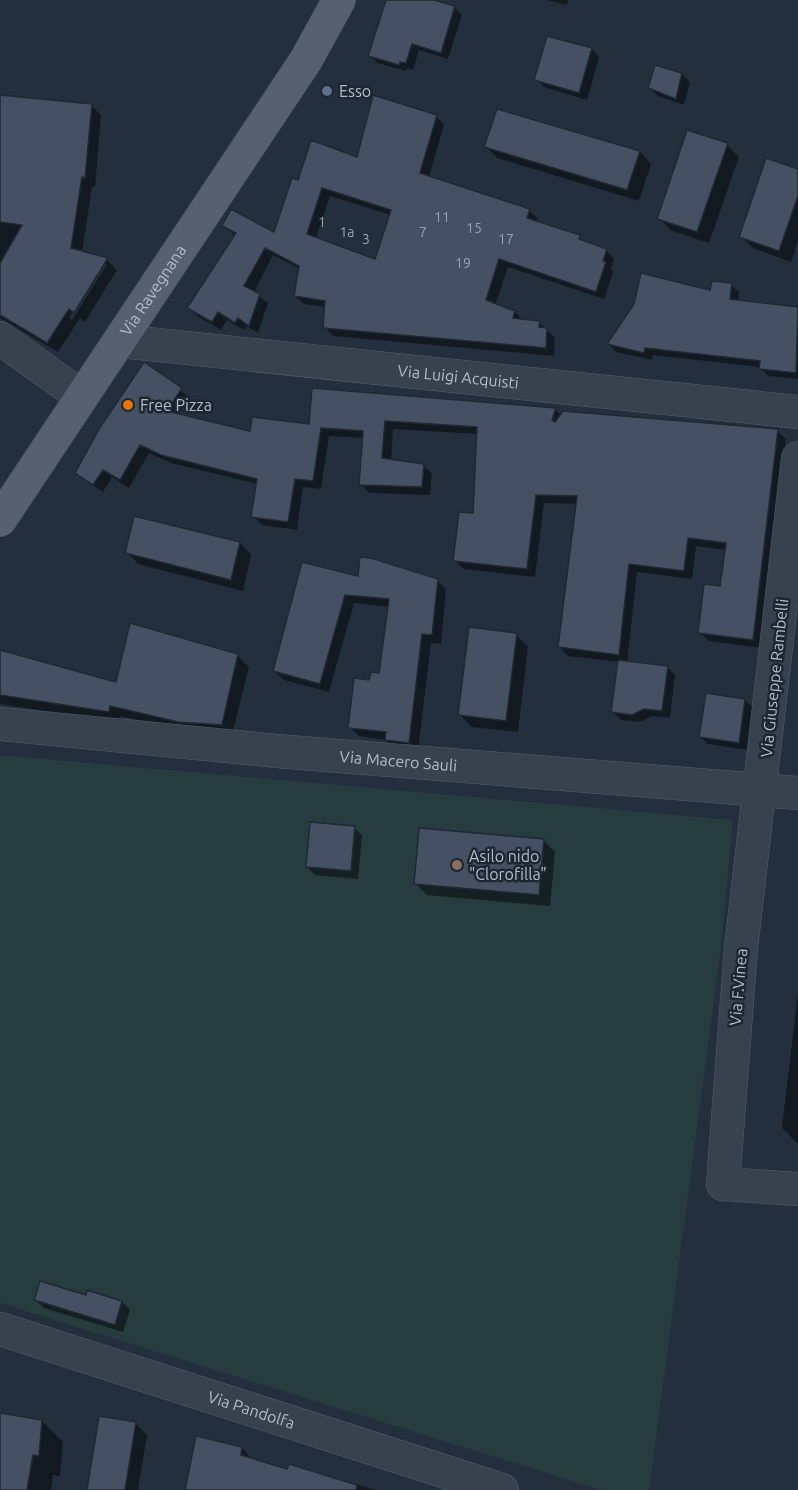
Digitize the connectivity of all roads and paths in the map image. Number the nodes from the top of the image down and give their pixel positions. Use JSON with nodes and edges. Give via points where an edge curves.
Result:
{"nodes":[{"id":1,"x":322,"y":0,"type":"edge"},
{"id":2,"x":339,"y":0,"type":"edge"},
{"id":3,"x":306,"y":60,"type":"junction"},
{"id":4,"x":0,"y":338,"type":"edge"},
{"id":5,"x":120,"y":341,"type":"junction"},
{"id":6,"x":81,"y":396,"type":"junction"},
{"id":7,"x":798,"y":412,"type":"edge"},
{"id":8,"x":798,"y":458,"type":"edge"},
{"id":9,"x":0,"y":520,"type":"edge"},
{"id":10,"x":0,"y":724,"type":"edge"},
{"id":11,"x":761,"y":791,"type":"junction"},
{"id":12,"x":798,"y":793,"type":"edge"},
{"id":13,"x":798,"y":1189,"type":"edge"},
{"id":14,"x":0,"y":1329,"type":"edge"},
{"id":15,"x":502,"y":1490,"type":"edge"}],
"edges":[{"from":1,"to":3,"type":"main road","name":"Via Ravegnana"},
{"from":2,"to":3,"type":"main road","name":"Via Ravegnana"},
{"from":3,"to":5,"type":"main road","name":"Via Ravegnana"},
{"from":4,"to":6,"type":"street"},
{"from":5,"to":6,"type":"main road","name":"Via Ravegnana"},
{"from":5,"to":7,"type":"street","name":"Via Luigi Acquisti"},
{"from":6,"to":9,"type":"main road","name":"Via Ravegnana"},
{"from":8,"to":11,"type":"street","name":"Via Giuseppe Rambelli"},
{"from":10,"to":11,"type":"street","name":"Via Macero Sauli"},
{"from":11,"to":12,"type":"street","name":"Via Macero Sauli"},
{"from":11,"to":13,"type":"street","name":"Via F.Vinea","via":[[741,948],[723,1184]]},
{"from":14,"to":15,"type":"street","name":"Via Pandolfa"}]}
